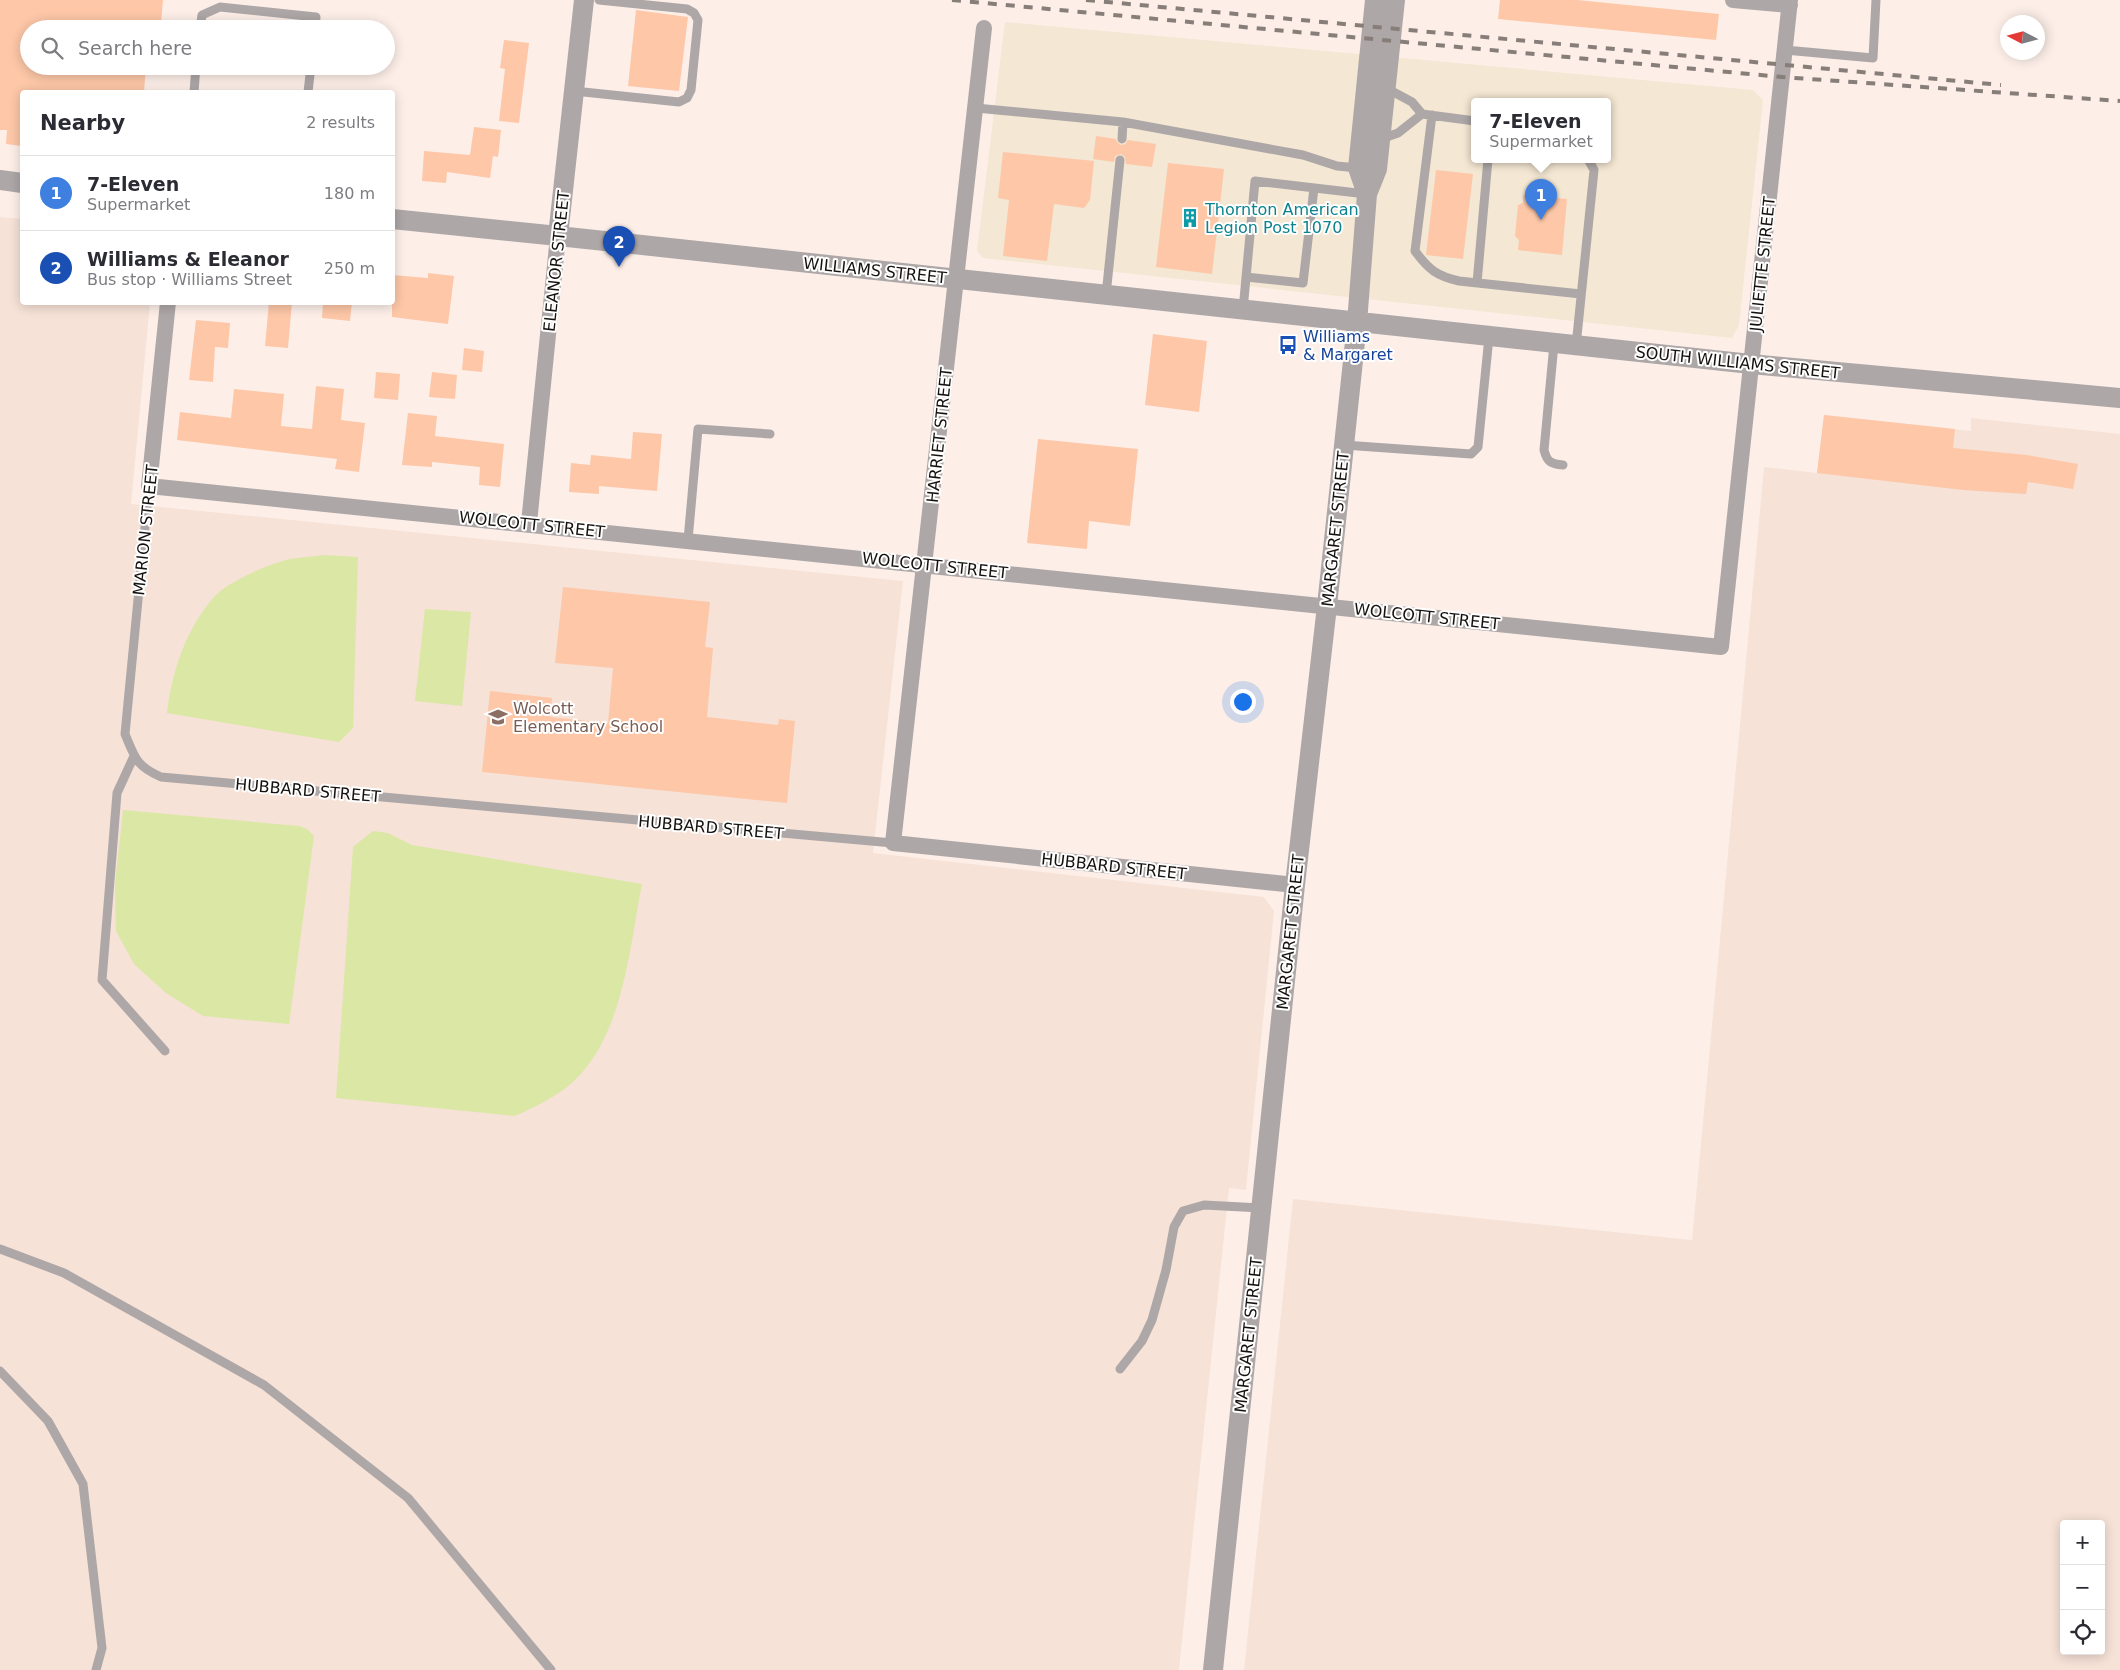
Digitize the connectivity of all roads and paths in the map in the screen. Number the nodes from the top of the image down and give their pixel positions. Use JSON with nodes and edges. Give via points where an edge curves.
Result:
{"nodes":[{"id":1,"x":584,"y":0,"type":"edge"},
{"id":2,"x":599,"y":0,"type":"edge"},
{"id":3,"x":1375,"y":0,"type":"edge"},
{"id":4,"x":1395,"y":0,"type":"edge"},
{"id":5,"x":1733,"y":0,"type":"edge"},
{"id":6,"x":1876,"y":0,"type":"edge"},
{"id":7,"x":1790,"y":3,"type":"edge"},
{"id":8,"x":201,"y":20,"type":"edge"},
{"id":9,"x":316,"y":20,"type":"edge"},
{"id":10,"x":984,"y":28,"type":"dead end"},
{"id":11,"x":1785,"y":50,"type":"junction"},
{"id":12,"x":195,"y":75,"type":"edge"},
{"id":13,"x":309,"y":75,"type":"edge"},
{"id":14,"x":1386,"y":88,"type":"junction"},
{"id":15,"x":194,"y":90,"type":"edge"},
{"id":16,"x":308,"y":90,"type":"edge"},
{"id":17,"x":574,"y":91,"type":"junction"},
{"id":18,"x":976,"y":108,"type":"junction"},
{"id":19,"x":1422,"y":114,"type":"junction"},
{"id":20,"x":1432,"y":115,"type":"junction"},
{"id":21,"x":1471,"y":120,"type":"edge"},
{"id":22,"x":1123,"y":122,"type":"junction"},
{"id":23,"x":1122,"y":138,"type":"dead end"},
{"id":24,"x":1381,"y":139,"type":"junction"},
{"id":25,"x":1120,"y":160,"type":"dead end"},
{"id":26,"x":1488,"y":163,"type":"edge"},
{"id":27,"x":1590,"y":163,"type":"edge"},
{"id":28,"x":1368,"y":169,"type":"junction"},
{"id":29,"x":0,"y":180,"type":"edge"},
{"id":30,"x":20,"y":183,"type":"edge"},
{"id":31,"x":1314,"y":188,"type":"junction"},
{"id":32,"x":1367,"y":194,"type":"junction"},
{"id":33,"x":395,"y":219,"type":"edge"},
{"id":34,"x":558,"y":236,"type":"junction"},
{"id":35,"x":1246,"y":277,"type":"junction"},
{"id":36,"x":956,"y":279,"type":"junction"},
{"id":37,"x":1477,"y":283,"type":"junction"},
{"id":38,"x":1581,"y":294,"type":"junction"},
{"id":39,"x":1106,"y":296,"type":"junction"},
{"id":40,"x":168,"y":305,"type":"edge"},
{"id":41,"x":1243,"y":310,"type":"junction"},
{"id":42,"x":1357,"y":323,"type":"junction"},
{"id":43,"x":1489,"y":337,"type":"junction"},
{"id":44,"x":1554,"y":344,"type":"junction"},
{"id":45,"x":1576,"y":346,"type":"junction"},
{"id":46,"x":1751,"y":364,"type":"junction"},
{"id":47,"x":2120,"y":398,"type":"edge"},
{"id":48,"x":770,"y":434,"type":"dead end"},
{"id":49,"x":1344,"y":444,"type":"junction"},
{"id":50,"x":1563,"y":465,"type":"dead end"},
{"id":51,"x":150,"y":486,"type":"junction"},
{"id":52,"x":529,"y":523,"type":"junction"},
{"id":53,"x":688,"y":540,"type":"junction"},
{"id":54,"x":924,"y":564,"type":"junction"},
{"id":55,"x":1328,"y":606,"type":"junction"},
{"id":56,"x":1720,"y":646,"type":"joint"},
{"id":57,"x":134,"y":756,"type":"junction"},
{"id":58,"x":893,"y":843,"type":"junction"},
{"id":59,"x":1295,"y":886,"type":"junction"},
{"id":60,"x":165,"y":1052,"type":"dead end"},
{"id":61,"x":1261,"y":1208,"type":"junction"},
{"id":62,"x":0,"y":1249,"type":"edge"},
{"id":63,"x":1120,"y":1369,"type":"dead end"},
{"id":64,"x":0,"y":1371,"type":"edge"},
{"id":65,"x":96,"y":1670,"type":"edge"},
{"id":66,"x":552,"y":1670,"type":"edge"},
{"id":67,"x":1213,"y":1670,"type":"edge"}],
"edges":[{"from":1,"to":17,"type":"street","name":"ELEANOR STREET"},
{"from":2,"to":17,"type":"lane","via":[[686,9],[694,13],[698,20],[691,90],[687,98],[679,102]]},
{"from":3,"to":28,"type":"street","name":"MARGARET STREET"},
{"from":4,"to":14,"type":"street","name":"MARGARET STREET"},
{"from":5,"to":7,"type":"street"},
{"from":6,"to":11,"type":"lane","via":[[1873,58]]},
{"from":7,"to":11,"type":"street","name":"JULIETTE STREET"},
{"from":8,"to":9,"type":"lane","via":[[202,15],[220,6],[316,17]]},
{"from":10,"to":18,"type":"street","name":"HARRIET STREET"},
{"from":11,"to":46,"type":"street","name":"JULIETTE STREET"},
{"from":12,"to":15,"type":"lane"},
{"from":13,"to":16,"type":"lane"},
{"from":14,"to":19,"type":"lane","via":[[1412,102]]},
{"from":14,"to":24,"type":"street","name":"MARGARET STREET"},
{"from":17,"to":34,"type":"street","name":"ELEANOR STREET"},
{"from":18,"to":22,"type":"lane"},
{"from":18,"to":36,"type":"street","name":"HARRIET STREET"},
{"from":19,"to":20,"type":"lane"},
{"from":19,"to":24,"type":"lane","via":[[1398,133]]},
{"from":20,"to":21,"type":"lane"},
{"from":20,"to":37,"type":"lane","via":[[1415,251],[1425,265],[1441,277]]},
{"from":22,"to":23,"type":"lane"},
{"from":22,"to":28,"type":"lane","via":[[1303,156],[1337,166]]},
{"from":24,"to":28,"type":"street","name":"MARGARET STREET"},
{"from":25,"to":39,"type":"lane"},
{"from":26,"to":37,"type":"lane"},
{"from":27,"to":38,"type":"lane","via":[[1594,170]]},
{"from":28,"to":32,"type":"street","name":"MARGARET STREET"},
{"from":29,"to":30,"type":"street"},
{"from":31,"to":32,"type":"lane"},
{"from":31,"to":35,"type":"lane","via":[[1303,283]]},
{"from":31,"to":35,"type":"lane","via":[[1255,181]]},
{"from":32,"to":42,"type":"street","name":"MARGARET STREET"},
{"from":33,"to":34,"type":"street","name":"WILLIAMS STREET"},
{"from":34,"to":36,"type":"street","name":"WILLIAMS STREET"},
{"from":34,"to":52,"type":"street","name":"ELEANOR STREET"},
{"from":35,"to":41,"type":"lane"},
{"from":36,"to":39,"type":"street","name":"WILLIAMS STREET"},
{"from":36,"to":54,"type":"street","name":"HARRIET STREET"},
{"from":37,"to":38,"type":"lane"},
{"from":38,"to":45,"type":"lane"},
{"from":39,"to":41,"type":"street","name":"WILLIAMS STREET"},
{"from":40,"to":51,"type":"street","name":"MARION STREET"},
{"from":41,"to":42,"type":"street","name":"WILLIAMS STREET"},
{"from":42,"to":43,"type":"street","name":"SOUTH WILLIAMS STREET"},
{"from":42,"to":49,"type":"street","name":"MARGARET STREET"},
{"from":43,"to":44,"type":"street","name":"SOUTH WILLIAMS STREET"},
{"from":43,"to":49,"type":"lane","via":[[1478,447],[1471,454]]},
{"from":44,"to":45,"type":"street","name":"SOUTH WILLIAMS STREET"},
{"from":44,"to":50,"type":"lane","via":[[1544,450],[1546,459],[1552,464]]},
{"from":45,"to":46,"type":"street","name":"SOUTH WILLIAMS STREET"},
{"from":46,"to":47,"type":"street","name":"SOUTH WILLIAMS STREET"},
{"from":46,"to":56,"type":"street","name":"JULIETTE STREET"},
{"from":48,"to":53,"type":"lane","via":[[698,429]]},
{"from":49,"to":55,"type":"street","name":"MARGARET STREET"},
{"from":51,"to":52,"type":"street","name":"WOLCOTT STREET"},
{"from":51,"to":57,"type":"lane","name":"MARION STREET","via":[[125,734]]},
{"from":52,"to":53,"type":"street","name":"WOLCOTT STREET"},
{"from":53,"to":54,"type":"street","name":"WOLCOTT STREET"},
{"from":54,"to":55,"type":"street","name":"WOLCOTT STREET"},
{"from":54,"to":58,"type":"street","name":"HARRIET STREET"},
{"from":55,"to":56,"type":"street","name":"WOLCOTT STREET"},
{"from":55,"to":59,"type":"street","name":"MARGARET STREET"},
{"from":57,"to":58,"type":"lane","name":"HUBBARD STREET","via":[[145,770],[162,777]]},
{"from":57,"to":60,"type":"lane","via":[[117,793],[102,980]]},
{"from":58,"to":59,"type":"street","name":"HUBBARD STREET"},
{"from":59,"to":61,"type":"street","name":"MARGARET STREET"},
{"from":61,"to":63,"type":"lane","via":[[1204,1205],[1182,1210],[1174,1227],[1152,1320],[1142,1341]]},
{"from":61,"to":67,"type":"street","name":"MARGARET STREET"},
{"from":62,"to":66,"type":"lane","via":[[64,1273],[264,1386],[408,1498]]},
{"from":64,"to":65,"type":"lane","via":[[48,1421],[83,1484],[102,1648]]}]}
